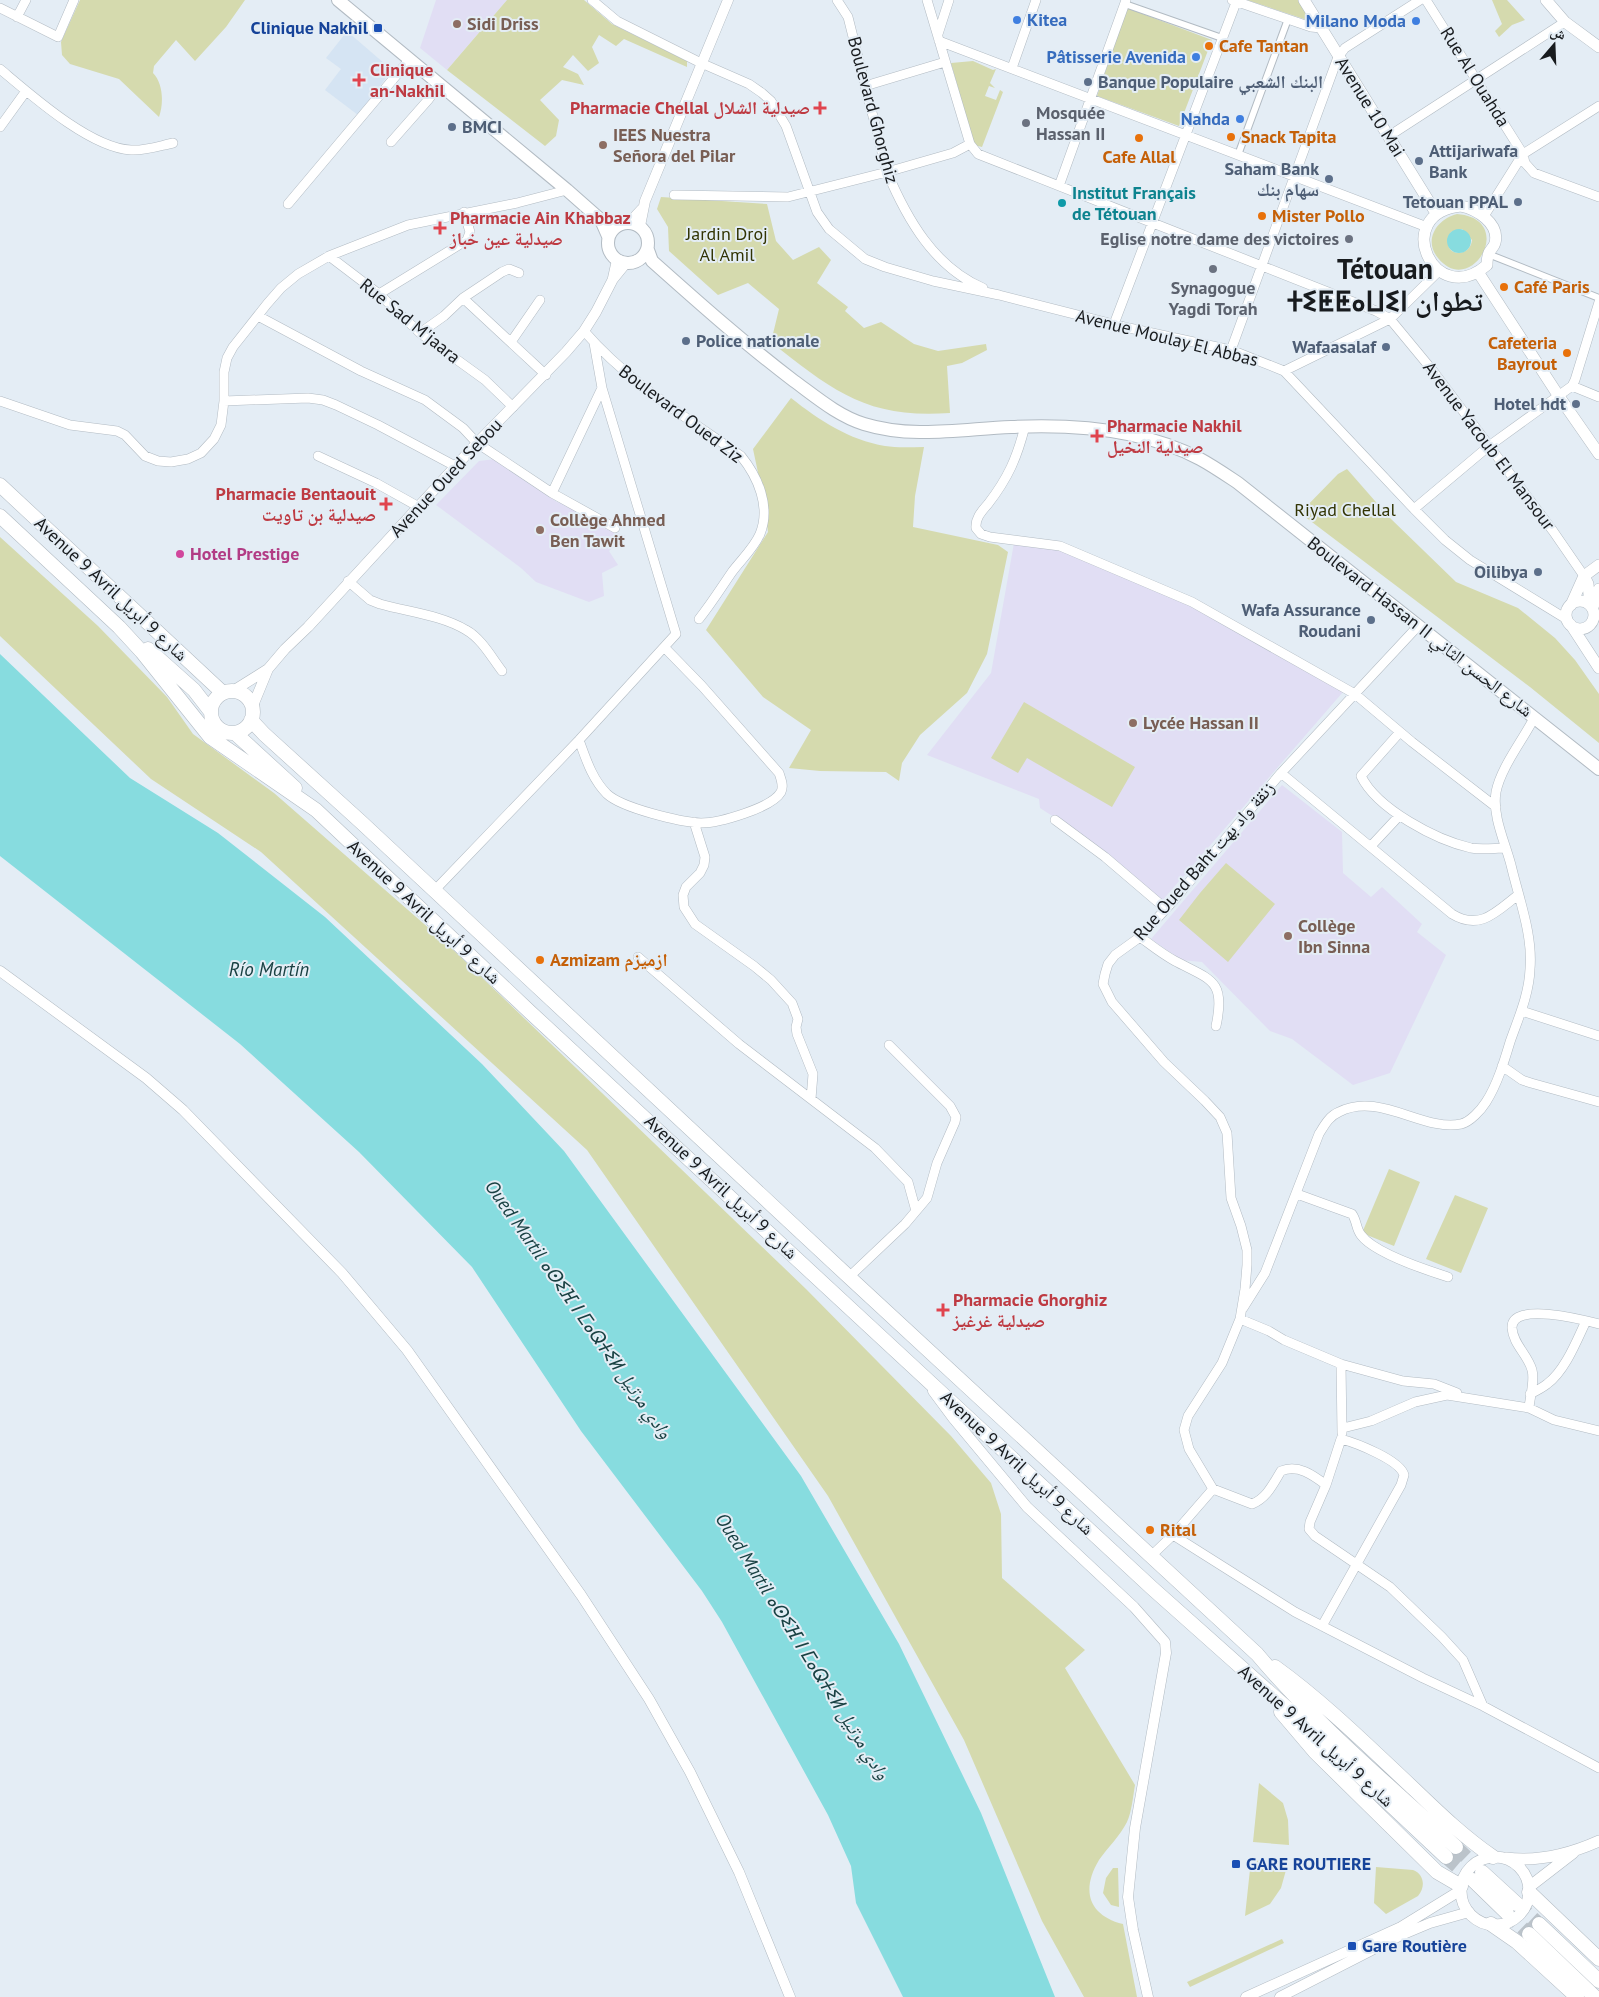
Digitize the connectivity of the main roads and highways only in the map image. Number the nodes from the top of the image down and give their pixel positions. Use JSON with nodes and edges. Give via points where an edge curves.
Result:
{"nodes":[{"id":1,"x":338,"y":0,"type":"edge"},
{"id":2,"x":1304,"y":0,"type":"edge"},
{"id":3,"x":1546,"y":0,"type":"edge"},
{"id":4,"x":1599,"y":46,"type":"edge"},
{"id":5,"x":1436,"y":213,"type":"junction"},
{"id":6,"x":601,"y":220,"type":"junction"},
{"id":7,"x":630,"y":224,"type":"junction"},
{"id":8,"x":608,"y":236,"type":"junction"},
{"id":9,"x":647,"y":256,"type":"junction"},
{"id":10,"x":1478,"y":272,"type":"junction"},
{"id":11,"x":1599,"y":454,"type":"edge"},
{"id":12,"x":0,"y":485,"type":"edge"},
{"id":13,"x":0,"y":516,"type":"edge"},
{"id":14,"x":1599,"y":565,"type":"edge"},
{"id":15,"x":1584,"y":576,"type":"junction"},
{"id":16,"x":1599,"y":588,"type":"edge"},
{"id":17,"x":1571,"y":605,"type":"junction"},
{"id":18,"x":1592,"y":607,"type":"junction"},
{"id":19,"x":1593,"y":621,"type":"junction"},
{"id":20,"x":1569,"y":622,"type":"junction"},
{"id":21,"x":119,"y":628,"type":"junction"},
{"id":22,"x":1599,"y":632,"type":"edge"},
{"id":23,"x":1599,"y":668,"type":"edge"},
{"id":24,"x":228,"y":692,"type":"junction"},
{"id":25,"x":210,"y":712,"type":"junction"},
{"id":26,"x":252,"y":714,"type":"junction"},
{"id":27,"x":235,"y":733,"type":"junction"},
{"id":28,"x":1599,"y":769,"type":"edge"},
{"id":29,"x":316,"y":810,"type":"junction"},
{"id":30,"x":1257,"y":1654,"type":"junction"},
{"id":31,"x":1253,"y":1678,"type":"junction"},
{"id":32,"x":1599,"y":1841,"type":"edge"},
{"id":33,"x":1575,"y":1852,"type":"junction"},
{"id":34,"x":1498,"y":1857,"type":"junction"},
{"id":35,"x":1469,"y":1882,"type":"junction"},
{"id":36,"x":1529,"y":1890,"type":"junction"},
{"id":37,"x":1512,"y":1908,"type":"tunnel mouth"},
{"id":38,"x":1491,"y":1924,"type":"junction"},
{"id":39,"x":1539,"y":1924,"type":"tunnel mouth"},
{"id":40,"x":1529,"y":1934,"type":"tunnel mouth"},
{"id":41,"x":1599,"y":1959,"type":"edge"},
{"id":42,"x":1599,"y":1981,"type":"edge"},
{"id":43,"x":1577,"y":1997,"type":"edge"},
{"id":44,"x":1595,"y":1997,"type":"edge"}],
"edges":[{"from":1,"to":6,"type":"main road"},
{"from":2,"to":5,"type":"main road","name":"Avenue 10 Mai"},
{"from":3,"to":4,"type":"main road","via":[[1565,22]]},
{"from":5,"to":10,"type":"main road","via":[[1427,227],[1423,243],[1431,264],[1448,276],[1458,278]]},
{"from":5,"to":10,"type":"main road","via":[[1461,206],[1484,216],[1494,231],[1495,243],[1486,265]]},
{"from":6,"to":7,"type":"main road"},
{"from":6,"to":8,"type":"main road"},
{"from":7,"to":8,"type":"main road","via":[[613,229]]},
{"from":7,"to":9,"type":"main road","via":[[648,236]]},
{"from":8,"to":9,"type":"main road","via":[[610,254],[621,262],[636,262]]},
{"from":9,"to":28,"type":"main road","name":"Boulevard Hassan II شارع الحسن الثاني","via":[[758,354],[820,400],[864,424],[924,433],[1025,426],[1084,428],[1139,437],[1199,459],[1238,483]]},
{"from":10,"to":11,"type":"main road"},
{"from":12,"to":24,"type":"highway","name":"Avenue 9 Avril شارع 9 أبريل"},
{"from":13,"to":21,"type":"highway","name":"Avenue 9 Avril شارع 9 أبريل"},
{"from":14,"to":15,"type":"main road"},
{"from":15,"to":17,"type":"main road"},
{"from":15,"to":18,"type":"main road"},
{"from":16,"to":18,"type":"main road"},
{"from":17,"to":18,"type":"main road","via":[[1578,601]]},
{"from":17,"to":20,"type":"main road","via":[[1567,612]]},
{"from":18,"to":19,"type":"main road"},
{"from":19,"to":20,"type":"main road","via":[[1585,628],[1575,627]]},
{"from":19,"to":22,"type":"main road"},
{"from":20,"to":23,"type":"main road"},
{"from":21,"to":25,"type":"highway","via":[[150,650],[194,690]]},
{"from":21,"to":29,"type":"highway","name":"Avenue 9 Avril شارع 9 أبريل","via":[[210,737]]},
{"from":24,"to":25,"type":"highway","via":[[216,698]]},
{"from":24,"to":26,"type":"highway","via":[[238,692],[247,698]]},
{"from":25,"to":27,"type":"highway","via":[[218,728]]},
{"from":26,"to":27,"type":"highway","via":[[247,726]]},
{"from":26,"to":30,"type":"highway","name":"Avenue 9 Avril شارع 9 أبريل","via":[[264,734]]},
{"from":27,"to":29,"type":"highway"},
{"from":29,"to":31,"type":"highway","name":"Avenue 9 Avril شارع 9 أبريل","via":[[530,1012]]},
{"from":30,"to":31,"type":"highway","name":"Avenue 9 Avril شارع 9 أبريل","via":[[1279,1681],[1451,1852]]},
{"from":30,"to":34,"type":"highway","via":[[1296,1682],[1356,1734],[1468,1840]]},
{"from":31,"to":35,"type":"highway","via":[[1333,1770],[1437,1872]]},
{"from":32,"to":33,"type":"main road"},
{"from":33,"to":34,"type":"main road","via":[[1537,1858]]},
{"from":33,"to":36,"type":"main road"},
{"from":34,"to":35,"type":"main road","via":[[1484,1858],[1473,1865],[1465,1875]]},
{"from":34,"to":36,"type":"main road","via":[[1520,1867]]},
{"from":35,"to":37,"type":"highway"},
{"from":35,"to":38,"type":"main road","via":[[1462,1898],[1469,1912]]},
{"from":36,"to":38,"type":"main road","via":[[1525,1907],[1516,1917]]},
{"from":36,"to":41,"type":"highway"},
{"from":38,"to":43,"type":"highway","via":[[1517,1942]]},
{"from":39,"to":42,"type":"highway"},
{"from":40,"to":44,"type":"highway"}]}
